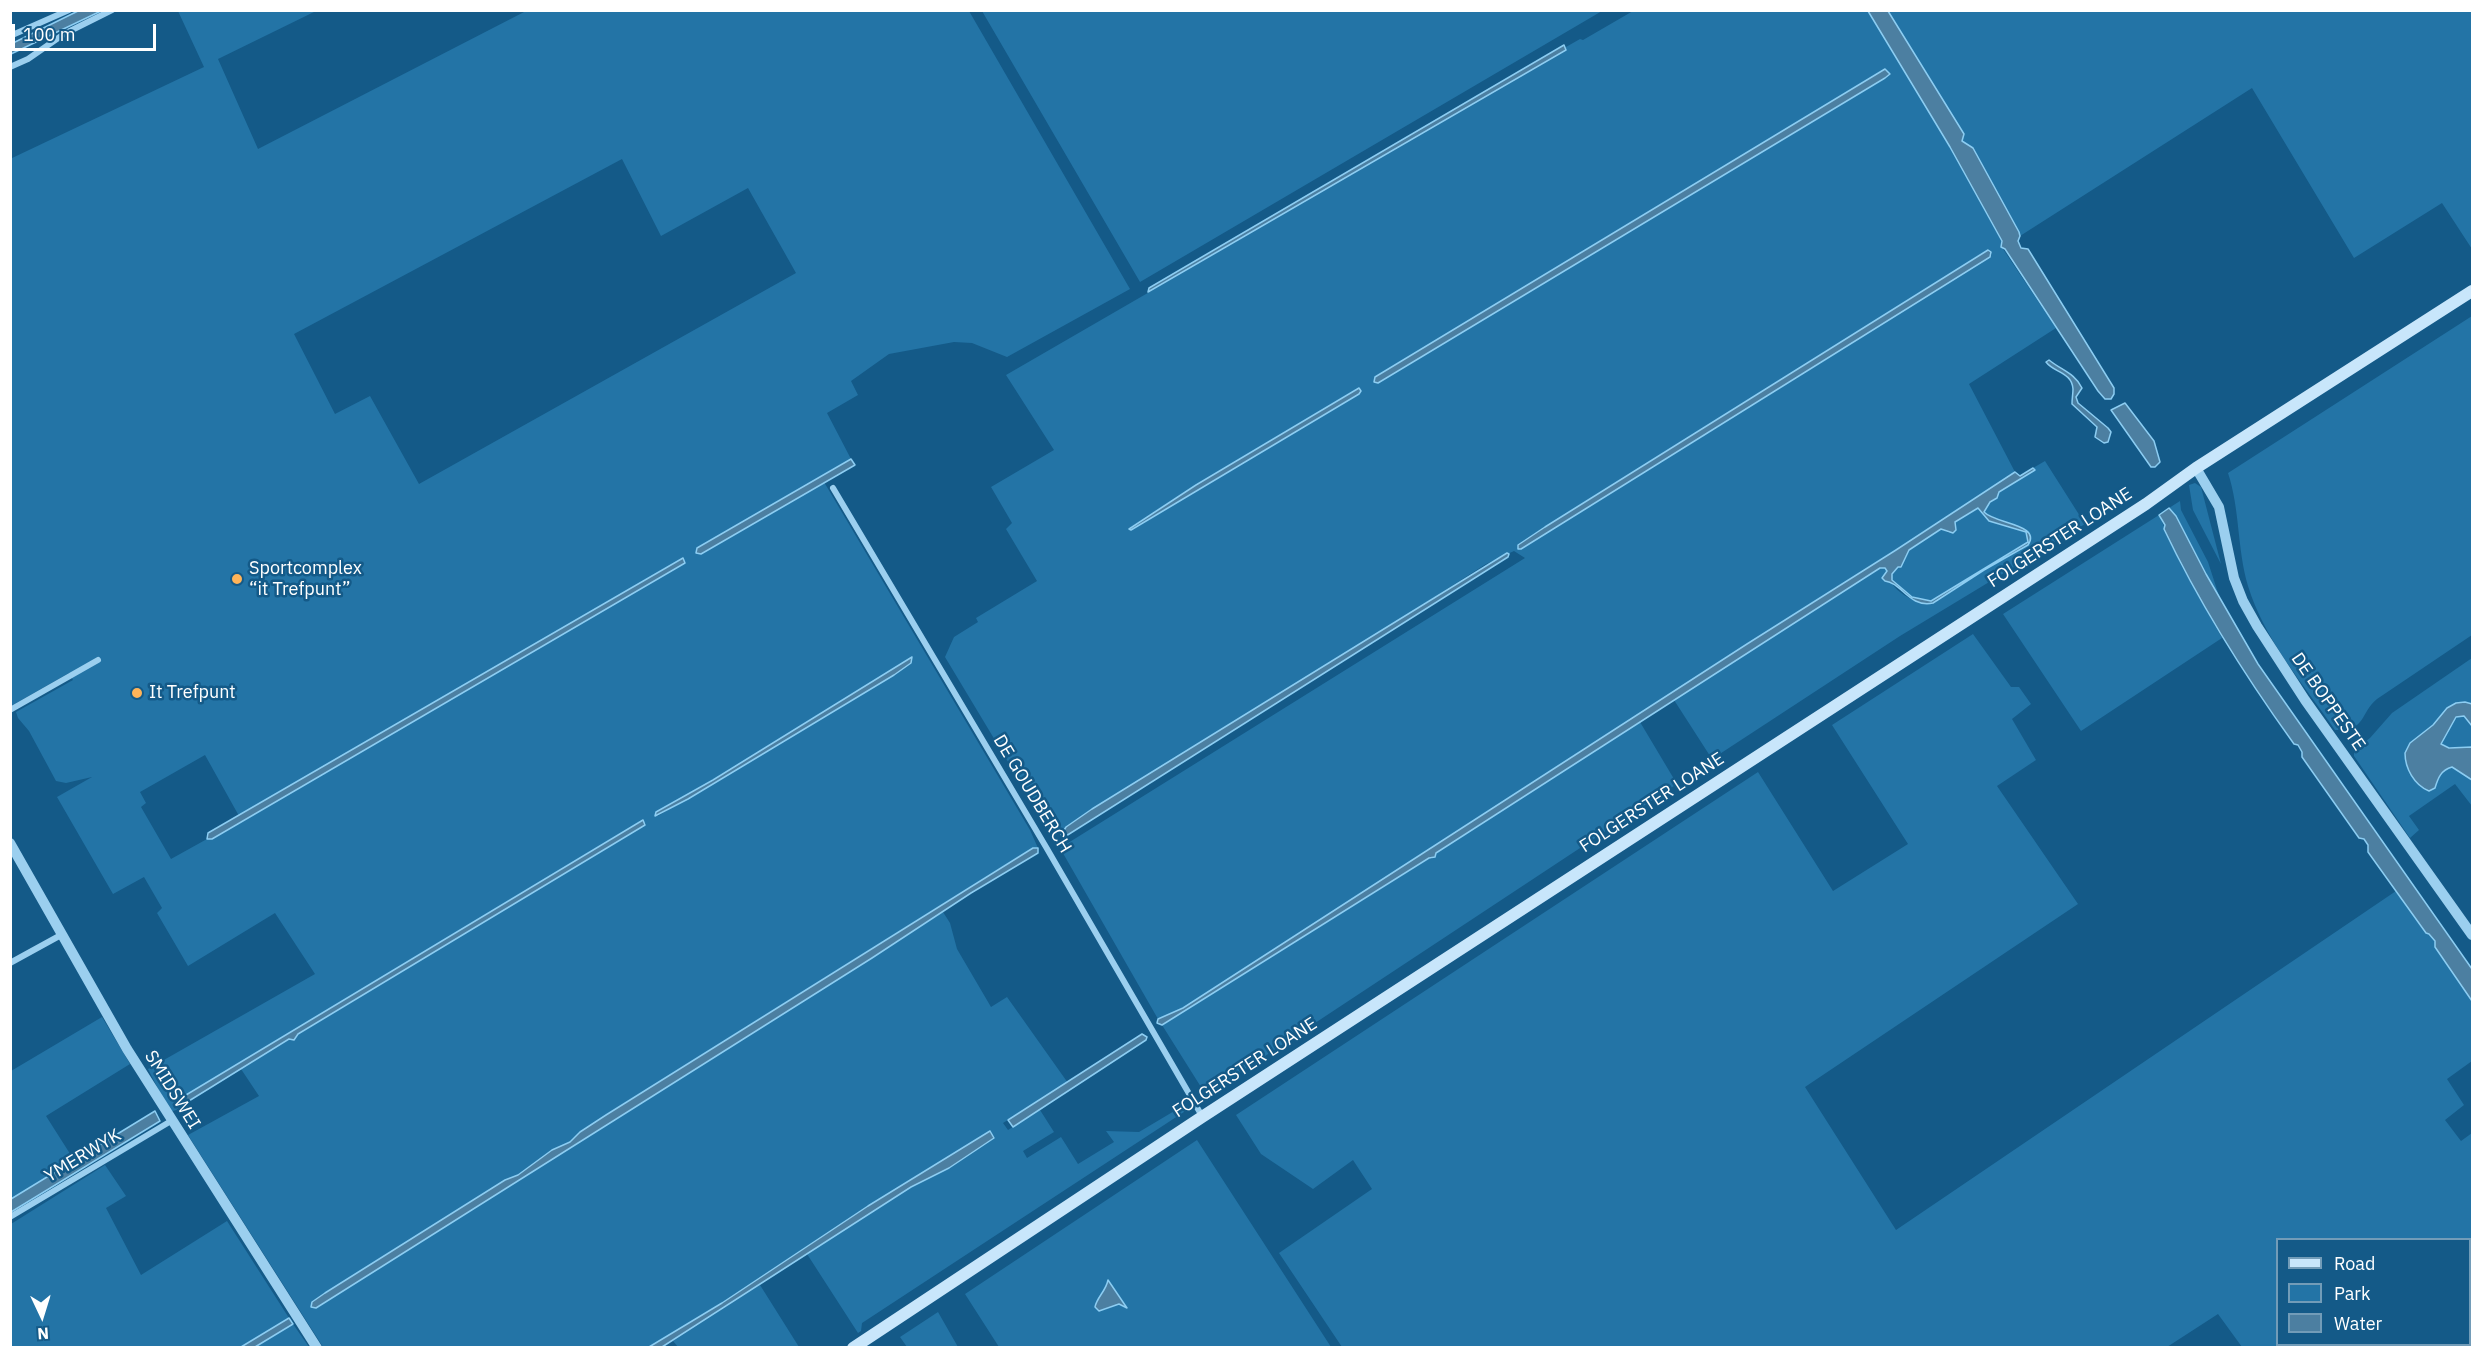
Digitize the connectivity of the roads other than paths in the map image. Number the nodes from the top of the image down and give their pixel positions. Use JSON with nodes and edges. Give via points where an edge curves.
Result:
{"nodes":[{"id":1,"x":69,"y":10,"type":"edge"},
{"id":2,"x":112,"y":10,"type":"edge"},
{"id":3,"x":10,"y":36,"type":"edge"},
{"id":4,"x":10,"y":67,"type":"edge"},
{"id":5,"x":2472,"y":291,"type":"edge"},
{"id":6,"x":2196,"y":468,"type":"junction"},
{"id":7,"x":833,"y":488,"type":"dead end"},
{"id":8,"x":98,"y":660,"type":"dead end"},
{"id":9,"x":10,"y":710,"type":"edge"},
{"id":10,"x":10,"y":843,"type":"edge"},
{"id":11,"x":62,"y":934,"type":"junction"},
{"id":12,"x":2472,"y":935,"type":"edge"},
{"id":13,"x":10,"y":963,"type":"edge"},
{"id":14,"x":1202,"y":1117,"type":"junction"},
{"id":15,"x":171,"y":1121,"type":"junction"},
{"id":16,"x":10,"y":1217,"type":"edge"},
{"id":17,"x":317,"y":1347,"type":"edge"},
{"id":18,"x":853,"y":1347,"type":"edge"}],
"edges":[{"from":1,"to":3,"type":"street"},
{"from":2,"to":4,"type":"street"},
{"from":5,"to":6,"type":"main road","name":"FOLGERSTER LOANE"},
{"from":6,"to":12,"type":"street","name":"DE BOPPESTE","via":[[2220,507],[2234,578],[2257,626]]},
{"from":6,"to":14,"type":"main road","name":"FOLGERSTER LOANE"},
{"from":7,"to":14,"type":"street","name":"DE GOUDBERCH"},
{"from":8,"to":9,"type":"street"},
{"from":10,"to":11,"type":"street","name":"SMIDSWEI"},
{"from":11,"to":13,"type":"street"},
{"from":11,"to":15,"type":"street","name":"SMIDSWEI"},
{"from":14,"to":18,"type":"main road","name":"FOLGERSTER LOANE"},
{"from":15,"to":16,"type":"street","name":"YMERWYK"},
{"from":15,"to":17,"type":"street","name":"SMIDSWEI"}]}
